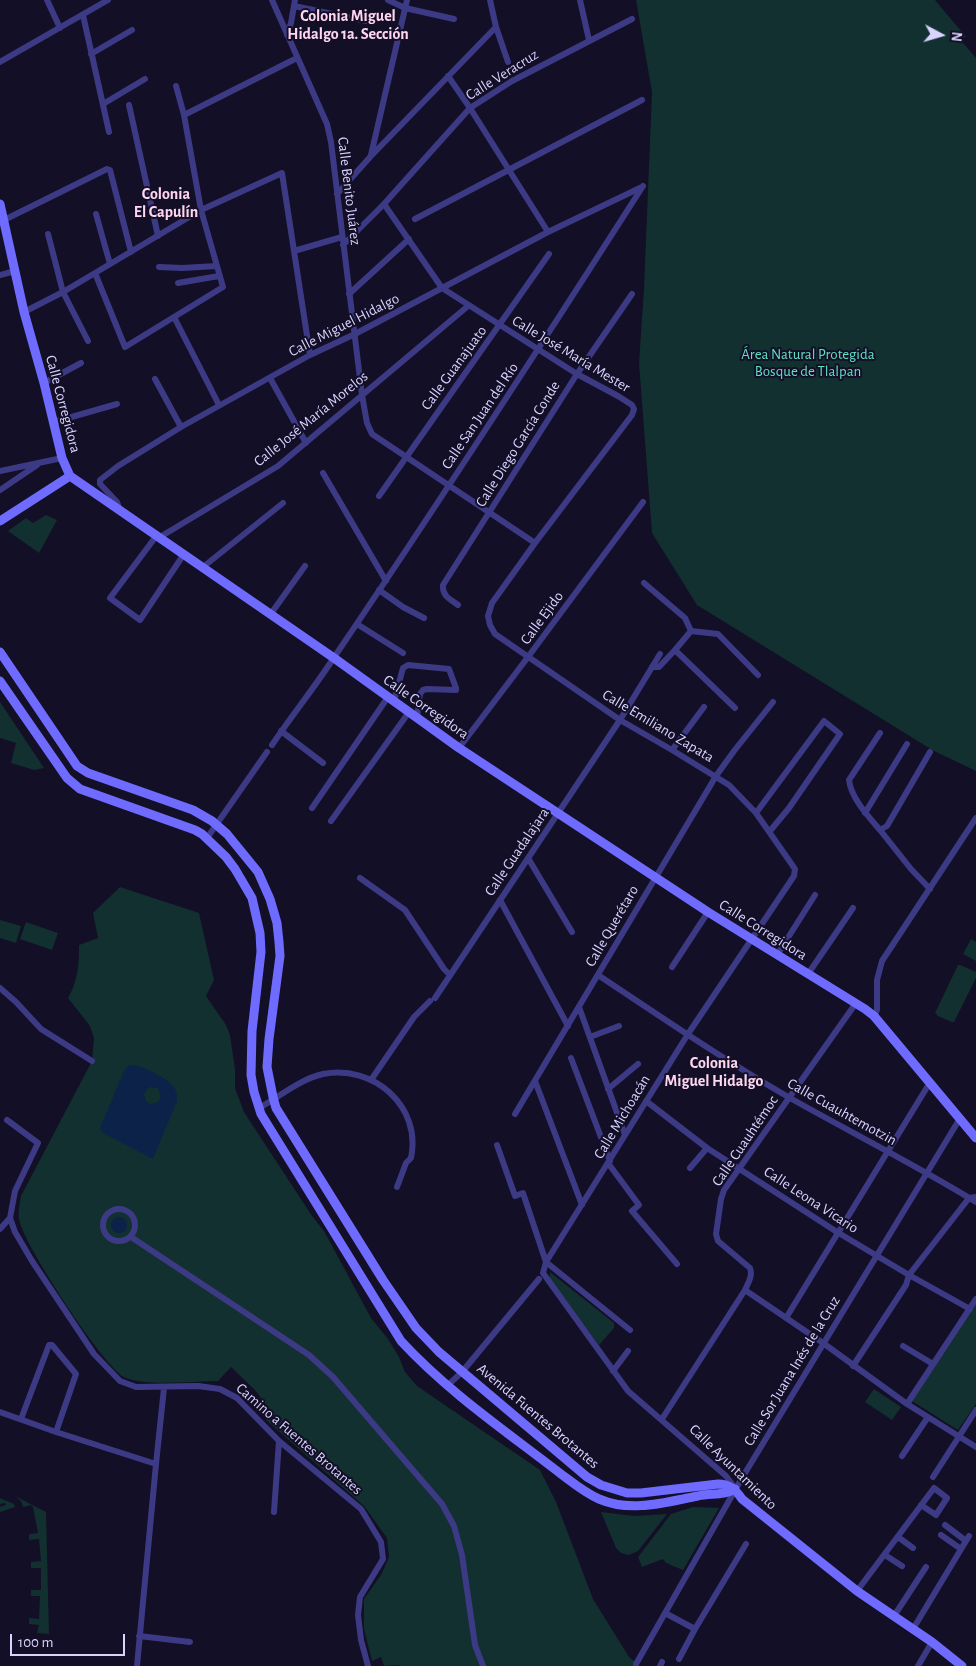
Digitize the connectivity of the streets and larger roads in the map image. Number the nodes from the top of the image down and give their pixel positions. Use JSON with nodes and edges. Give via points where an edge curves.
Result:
{"nodes":[{"id":1,"x":48,"y":0,"type":"edge"},
{"id":2,"x":108,"y":0,"type":"edge"},
{"id":3,"x":272,"y":0,"type":"edge"},
{"id":4,"x":388,"y":0,"type":"edge"},
{"id":5,"x":407,"y":0,"type":"edge"},
{"id":6,"x":490,"y":0,"type":"edge"},
{"id":7,"x":580,"y":0,"type":"edge"},
{"id":8,"x":295,"y":3,"type":"edge"},
{"id":9,"x":405,"y":8,"type":"junction"},
{"id":10,"x":83,"y":15,"type":"junction"},
{"id":11,"x":632,"y":19,"type":"dead end"},
{"id":12,"x":454,"y":20,"type":"dead end"},
{"id":13,"x":368,"y":21,"type":"dead end"},
{"id":14,"x":496,"y":27,"type":"junction"},
{"id":15,"x":60,"y":28,"type":"junction"},
{"id":16,"x":132,"y":30,"type":"dead end"},
{"id":17,"x":287,"y":35,"type":"junction"},
{"id":18,"x":589,"y":40,"type":"junction"},
{"id":19,"x":91,"y":54,"type":"junction"},
{"id":20,"x":297,"y":58,"type":"junction"},
{"id":21,"x":0,"y":62,"type":"edge"},
{"id":22,"x":508,"y":62,"type":"dead end"},
{"id":23,"x":448,"y":76,"type":"junction"},
{"id":24,"x":145,"y":79,"type":"dead end"},
{"id":25,"x":176,"y":86,"type":"dead end"},
{"id":26,"x":642,"y":100,"type":"dead end"},
{"id":27,"x":102,"y":104,"type":"junction"},
{"id":28,"x":129,"y":105,"type":"dead end"},
{"id":29,"x":470,"y":108,"type":"junction"},
{"id":30,"x":184,"y":116,"type":"junction"},
{"id":31,"x":109,"y":132,"type":"dead end"},
{"id":32,"x":371,"y":156,"type":"junction"},
{"id":33,"x":508,"y":169,"type":"junction"},
{"id":34,"x":643,"y":186,"type":"joint"},
{"id":35,"x":337,"y":194,"type":"junction"},
{"id":36,"x":384,"y":204,"type":"junction"},
{"id":37,"x":0,"y":207,"type":"edge"},
{"id":38,"x":201,"y":210,"type":"junction"},
{"id":39,"x":96,"y":214,"type":"dead end"},
{"id":40,"x":415,"y":218,"type":"dead end"},
{"id":41,"x":4,"y":220,"type":"junction"},
{"id":42,"x":548,"y":232,"type":"junction"},
{"id":43,"x":48,"y":234,"type":"dead end"},
{"id":44,"x":158,"y":236,"type":"junction"},
{"id":45,"x":342,"y":237,"type":"junction"},
{"id":46,"x":409,"y":239,"type":"junction"},
{"id":47,"x":343,"y":245,"type":"junction"},
{"id":48,"x":294,"y":251,"type":"junction"},
{"id":49,"x":131,"y":252,"type":"junction"},
{"id":50,"x":549,"y":254,"type":"dead end"},
{"id":51,"x":110,"y":264,"type":"junction"},
{"id":52,"x":217,"y":266,"type":"junction"},
{"id":53,"x":159,"y":267,"type":"dead end"},
{"id":54,"x":15,"y":271,"type":"junction"},
{"id":55,"x":95,"y":273,"type":"junction"},
{"id":56,"x":0,"y":275,"type":"edge"},
{"id":57,"x":220,"y":276,"type":"junction"},
{"id":58,"x":178,"y":283,"type":"dead end"},
{"id":59,"x":442,"y":288,"type":"junction"},
{"id":60,"x":63,"y":292,"type":"junction"},
{"id":61,"x":349,"y":294,"type":"junction"},
{"id":62,"x":632,"y":294,"type":"dead end"},
{"id":63,"x":468,"y":306,"type":"junction"},
{"id":64,"x":24,"y":312,"type":"junction"},
{"id":65,"x":174,"y":317,"type":"junction"},
{"id":66,"x":499,"y":326,"type":"junction"},
{"id":67,"x":355,"y":334,"type":"junction"},
{"id":68,"x":88,"y":340,"type":"dead end"},
{"id":69,"x":539,"y":350,"type":"junction"},
{"id":70,"x":310,"y":355,"type":"junction"},
{"id":71,"x":81,"y":363,"type":"dead end"},
{"id":72,"x":577,"y":374,"type":"junction"},
{"id":73,"x":270,"y":378,"type":"junction"},
{"id":74,"x":154,"y":379,"type":"dead end"},
{"id":75,"x":44,"y":383,"type":"junction"},
{"id":76,"x":362,"y":395,"type":"junction"},
{"id":77,"x":117,"y":404,"type":"dead end"},
{"id":78,"x":219,"y":405,"type":"junction"},
{"id":79,"x":54,"y":422,"type":"junction"},
{"id":80,"x":181,"y":427,"type":"junction"},
{"id":81,"x":306,"y":443,"type":"junction"},
{"id":82,"x":405,"y":457,"type":"junction"},
{"id":83,"x":62,"y":458,"type":"junction"},
{"id":84,"x":40,"y":463,"type":"junction"},
{"id":85,"x":0,"y":471,"type":"edge"},
{"id":86,"x":323,"y":473,"type":"dead end"},
{"id":87,"x":70,"y":476,"type":"junction"},
{"id":88,"x":448,"y":486,"type":"junction"},
{"id":89,"x":0,"y":490,"type":"edge"},
{"id":90,"x":379,"y":496,"type":"dead end"},
{"id":91,"x":643,"y":502,"type":"dead end"},
{"id":92,"x":283,"y":503,"type":"dead end"},
{"id":93,"x":121,"y":512,"type":"junction"},
{"id":94,"x":489,"y":513,"type":"junction"},
{"id":95,"x":0,"y":521,"type":"edge"},
{"id":96,"x":158,"y":536,"type":"junction"},
{"id":97,"x":535,"y":543,"type":"junction"},
{"id":98,"x":184,"y":554,"type":"junction"},
{"id":99,"x":305,"y":566,"type":"dead end"},
{"id":100,"x":203,"y":567,"type":"junction"},
{"id":101,"x":386,"y":580,"type":"junction"},
{"id":102,"x":644,"y":584,"type":"dead end"},
{"id":103,"x":380,"y":590,"type":"junction"},
{"id":104,"x":458,"y":605,"type":"dead end"},
{"id":105,"x":270,"y":615,"type":"junction"},
{"id":106,"x":488,"y":616,"type":"joint"},
{"id":107,"x":424,"y":618,"type":"dead end"},
{"id":108,"x":357,"y":624,"type":"junction"},
{"id":109,"x":691,"y":631,"type":"junction"},
{"id":110,"x":675,"y":650,"type":"junction"},
{"id":111,"x":0,"y":652,"type":"edge"},
{"id":112,"x":404,"y":653,"type":"dead end"},
{"id":113,"x":660,"y":654,"type":"dead end"},
{"id":114,"x":528,"y":657,"type":"junction"},
{"id":115,"x":334,"y":658,"type":"junction"},
{"id":116,"x":652,"y":667,"type":"junction"},
{"id":117,"x":758,"y":675,"type":"dead end"},
{"id":118,"x":0,"y":681,"type":"edge"},
{"id":119,"x":391,"y":699,"type":"junction"},
{"id":120,"x":32,"y":701,"type":"junction"},
{"id":121,"x":773,"y":702,"type":"dead end"},
{"id":122,"x":704,"y":707,"type":"dead end"},
{"id":123,"x":735,"y":708,"type":"dead end"},
{"id":124,"x":19,"y":709,"type":"junction"},
{"id":125,"x":413,"y":715,"type":"junction"},
{"id":126,"x":620,"y":720,"type":"junction"},
{"id":127,"x":281,"y":732,"type":"junction"},
{"id":128,"x":880,"y":733,"type":"dead end"},
{"id":129,"x":907,"y":744,"type":"dead end"},
{"id":130,"x":272,"y":745,"type":"dead end"},
{"id":131,"x":459,"y":748,"type":"junction"},
{"id":132,"x":672,"y":750,"type":"junction"},
{"id":133,"x":267,"y":752,"type":"dead end"},
{"id":134,"x":930,"y":752,"type":"dead end"},
{"id":135,"x":323,"y":763,"type":"dead end"},
{"id":136,"x":716,"y":776,"type":"junction"},
{"id":137,"x":312,"y":808,"type":"dead end"},
{"id":138,"x":756,"y":813,"type":"junction"},
{"id":139,"x":865,"y":813,"type":"junction"},
{"id":140,"x":558,"y":814,"type":"junction"},
{"id":141,"x":976,"y":818,"type":"edge"},
{"id":142,"x":331,"y":821,"type":"dead end"},
{"id":143,"x":217,"y":825,"type":"junction"},
{"id":144,"x":880,"y":830,"type":"junction"},
{"id":145,"x":770,"y":831,"type":"junction"},
{"id":146,"x":207,"y":838,"type":"junction"},
{"id":147,"x":528,"y":858,"type":"junction"},
{"id":148,"x":794,"y":876,"type":"joint"},
{"id":149,"x":655,"y":877,"type":"junction"},
{"id":150,"x":360,"y":878,"type":"dead end"},
{"id":151,"x":930,"y":889,"type":"junction"},
{"id":152,"x":815,"y":895,"type":"dead end"},
{"id":153,"x":500,"y":900,"type":"junction"},
{"id":154,"x":853,"y":908,"type":"dead end"},
{"id":155,"x":708,"y":912,"type":"junction"},
{"id":156,"x":572,"y":932,"type":"dead end"},
{"id":157,"x":752,"y":939,"type":"junction"},
{"id":158,"x":777,"y":956,"type":"junction"},
{"id":159,"x":672,"y":967,"type":"dead end"},
{"id":160,"x":808,"y":974,"type":"junction"},
{"id":161,"x":450,"y":975,"type":"junction"},
{"id":162,"x":598,"y":976,"type":"junction"},
{"id":163,"x":0,"y":988,"type":"edge"},
{"id":164,"x":856,"y":1003,"type":"junction"},
{"id":165,"x":579,"y":1007,"type":"junction"},
{"id":166,"x":874,"y":1016,"type":"junction"},
{"id":167,"x":568,"y":1026,"type":"junction"},
{"id":168,"x":619,"y":1026,"type":"dead end"},
{"id":169,"x":688,"y":1034,"type":"junction"},
{"id":170,"x":590,"y":1037,"type":"junction"},
{"id":171,"x":571,"y":1058,"type":"dead end"},
{"id":172,"x":92,"y":1061,"type":"dead end"},
{"id":173,"x":638,"y":1064,"type":"dead end"},
{"id":174,"x":371,"y":1080,"type":"junction"},
{"id":175,"x":535,"y":1081,"type":"junction"},
{"id":176,"x":930,"y":1084,"type":"junction"},
{"id":177,"x":608,"y":1089,"type":"junction"},
{"id":178,"x":789,"y":1097,"type":"junction"},
{"id":179,"x":273,"y":1100,"type":"junction"},
{"id":180,"x":646,"y":1101,"type":"junction"},
{"id":181,"x":259,"y":1108,"type":"junction"},
{"id":182,"x":515,"y":1114,"type":"dead end"},
{"id":183,"x":7,"y":1120,"type":"dead end"},
{"id":184,"x":959,"y":1120,"type":"junction"},
{"id":185,"x":625,"y":1135,"type":"junction"},
{"id":186,"x":976,"y":1138,"type":"edge"},
{"id":187,"x":497,"y":1145,"type":"dead end"},
{"id":188,"x":707,"y":1148,"type":"junction"},
{"id":189,"x":889,"y":1152,"type":"junction"},
{"id":190,"x":609,"y":1162,"type":"junction"},
{"id":191,"x":690,"y":1168,"type":"dead end"},
{"id":192,"x":738,"y":1168,"type":"junction"},
{"id":193,"x":926,"y":1174,"type":"junction"},
{"id":194,"x":397,"y":1187,"type":"dead end"},
{"id":195,"x":972,"y":1197,"type":"edge"},
{"id":196,"x":976,"y":1202,"type":"edge"},
{"id":197,"x":582,"y":1206,"type":"junction"},
{"id":198,"x":10,"y":1218,"type":"junction"},
{"id":199,"x":0,"y":1230,"type":"edge"},
{"id":200,"x":838,"y":1232,"type":"junction"},
{"id":201,"x":131,"y":1236,"type":"junction"},
{"id":202,"x":876,"y":1255,"type":"junction"},
{"id":203,"x":546,"y":1262,"type":"junction"},
{"id":204,"x":676,"y":1264,"type":"dead end"},
{"id":205,"x":909,"y":1275,"type":"junction"},
{"id":206,"x":541,"y":1276,"type":"junction"},
{"id":207,"x":745,"y":1290,"type":"junction"},
{"id":208,"x":976,"y":1300,"type":"edge"},
{"id":209,"x":970,"y":1309,"type":"junction"},
{"id":210,"x":786,"y":1318,"type":"junction"},
{"id":211,"x":630,"y":1330,"type":"dead end"},
{"id":212,"x":823,"y":1343,"type":"junction"},
{"id":213,"x":903,"y":1346,"type":"dead end"},
{"id":214,"x":628,"y":1351,"type":"dead end"},
{"id":215,"x":932,"y":1364,"type":"junction"},
{"id":216,"x":853,"y":1366,"type":"junction"},
{"id":217,"x":613,"y":1371,"type":"junction"},
{"id":218,"x":462,"y":1372,"type":"junction"},
{"id":219,"x":448,"y":1385,"type":"junction"},
{"id":220,"x":164,"y":1388,"type":"junction"},
{"id":221,"x":907,"y":1404,"type":"junction"},
{"id":222,"x":976,"y":1410,"type":"edge"},
{"id":223,"x":0,"y":1412,"type":"edge"},
{"id":224,"x":928,"y":1417,"type":"junction"},
{"id":225,"x":21,"y":1419,"type":"junction"},
{"id":226,"x":662,"y":1419,"type":"junction"},
{"id":227,"x":56,"y":1432,"type":"junction"},
{"id":228,"x":958,"y":1435,"type":"junction"},
{"id":229,"x":279,"y":1442,"type":"junction"},
{"id":230,"x":976,"y":1447,"type":"edge"},
{"id":231,"x":902,"y":1456,"type":"dead end"},
{"id":232,"x":156,"y":1464,"type":"junction"},
{"id":233,"x":581,"y":1471,"type":"junction"},
{"id":234,"x":933,"y":1477,"type":"dead end"},
{"id":235,"x":572,"y":1482,"type":"junction"},
{"id":236,"x":735,"y":1489,"type":"junction"},
{"id":237,"x":920,"y":1505,"type":"dead end"},
{"id":238,"x":274,"y":1512,"type":"dead end"},
{"id":239,"x":945,"y":1525,"type":"dead end"},
{"id":240,"x":941,"y":1535,"type":"dead end"},
{"id":241,"x":898,"y":1537,"type":"junction"},
{"id":242,"x":746,"y":1544,"type":"dead end"},
{"id":243,"x":913,"y":1548,"type":"dead end"},
{"id":244,"x":961,"y":1549,"type":"junction"},
{"id":245,"x":885,"y":1555,"type":"junction"},
{"id":246,"x":902,"y":1566,"type":"dead end"},
{"id":247,"x":926,"y":1566,"type":"dead end"},
{"id":248,"x":858,"y":1591,"type":"junction"},
{"id":249,"x":665,"y":1613,"type":"junction"},
{"id":250,"x":894,"y":1616,"type":"junction"},
{"id":251,"x":695,"y":1629,"type":"junction"},
{"id":252,"x":913,"y":1629,"type":"junction"},
{"id":253,"x":139,"y":1636,"type":"junction"},
{"id":254,"x":190,"y":1642,"type":"dead end"},
{"id":255,"x":932,"y":1642,"type":"junction"},
{"id":256,"x":679,"y":1659,"type":"dead end"},
{"id":257,"x":636,"y":1664,"type":"dead end"},
{"id":258,"x":137,"y":1666,"type":"edge"},
{"id":259,"x":368,"y":1666,"type":"edge"},
{"id":260,"x":483,"y":1666,"type":"edge"},
{"id":261,"x":918,"y":1666,"type":"edge"},
{"id":262,"x":962,"y":1666,"type":"edge"}],
"edges":[{"from":1,"to":15,"type":"street"},
{"from":2,"to":10,"type":"street"},
{"from":3,"to":17,"type":"street","name":"Calle Benito Juárez"},
{"from":4,"to":9,"type":"street"},
{"from":5,"to":9,"type":"street"},
{"from":6,"to":14,"type":"street"},
{"from":7,"to":18,"type":"street"},
{"from":8,"to":13,"type":"street"},
{"from":8,"to":17,"type":"street"},
{"from":9,"to":12,"type":"street"},
{"from":9,"to":32,"type":"street"},
{"from":10,"to":15,"type":"street"},
{"from":10,"to":19,"type":"street"},
{"from":11,"to":18,"type":"street","name":"Calle Veracruz"},
{"from":14,"to":22,"type":"street"},
{"from":14,"to":23,"type":"street"},
{"from":15,"to":21,"type":"street"},
{"from":16,"to":19,"type":"street"},
{"from":17,"to":20,"type":"street","name":"Calle Benito Juárez"},
{"from":18,"to":29,"type":"street","name":"Calle Veracruz","via":[[512,81]]},
{"from":19,"to":27,"type":"street"},
{"from":20,"to":30,"type":"street"},
{"from":20,"to":35,"type":"street","name":"Calle Benito Juárez","via":[[327,124]]},
{"from":23,"to":29,"type":"street"},
{"from":23,"to":32,"type":"street"},
{"from":24,"to":27,"type":"street"},
{"from":25,"to":30,"type":"street"},
{"from":26,"to":33,"type":"street"},
{"from":27,"to":31,"type":"street"},
{"from":28,"to":44,"type":"street"},
{"from":29,"to":33,"type":"street"},
{"from":29,"to":36,"type":"street","name":"Calle Veracruz"},
{"from":30,"to":38,"type":"street"},
{"from":32,"to":35,"type":"street"},
{"from":33,"to":40,"type":"street"},
{"from":33,"to":42,"type":"street"},
{"from":34,"to":42,"type":"street","name":"Calle Miguel Hidalgo"},
{"from":34,"to":69,"type":"street","name":"Calle San Juan del Río"},
{"from":35,"to":45,"type":"street","name":"Calle Benito Juárez"},
{"from":36,"to":46,"type":"street","name":"Calle José María Mester"},
{"from":36,"to":47,"type":"street","name":"Calle Veracruz"},
{"from":37,"to":41,"type":"street","name":"Calle Corregidora"},
{"from":38,"to":44,"type":"street"},
{"from":38,"to":48,"type":"street","via":[[282,172]]},
{"from":38,"to":52,"type":"street"},
{"from":39,"to":51,"type":"street"},
{"from":41,"to":49,"type":"street","via":[[107,169],[110,170]]},
{"from":41,"to":54,"type":"street","name":"Calle Corregidora"},
{"from":42,"to":59,"type":"street","name":"Calle Miguel Hidalgo"},
{"from":43,"to":60,"type":"street"},
{"from":44,"to":49,"type":"street"},
{"from":45,"to":47,"type":"street","name":"Calle Benito Juárez"},
{"from":45,"to":48,"type":"street"},
{"from":46,"to":59,"type":"street","name":"Calle José María Mester"},
{"from":46,"to":61,"type":"street"},
{"from":47,"to":61,"type":"street","name":"Calle Benito Juárez"},
{"from":48,"to":70,"type":"street"},
{"from":49,"to":51,"type":"street"},
{"from":50,"to":66,"type":"street","name":"Calle Guanajuato"},
{"from":51,"to":55,"type":"street"},
{"from":52,"to":53,"type":"street"},
{"from":52,"to":57,"type":"street"},
{"from":54,"to":56,"type":"street"},
{"from":54,"to":64,"type":"street","name":"Calle Corregidora"},
{"from":55,"to":60,"type":"street"},
{"from":55,"to":65,"type":"street","via":[[125,347]]},
{"from":57,"to":58,"type":"street"},
{"from":57,"to":65,"type":"street","via":[[223,287]]},
{"from":59,"to":63,"type":"street","name":"Calle José María Mester"},
{"from":59,"to":67,"type":"street","name":"Calle Miguel Hidalgo"},
{"from":60,"to":64,"type":"street"},
{"from":60,"to":68,"type":"street"},
{"from":61,"to":67,"type":"street","name":"Calle Benito Juárez"},
{"from":62,"to":72,"type":"street","name":"Calle Diego García Conde"},
{"from":63,"to":66,"type":"street","name":"Calle José María Mester"},
{"from":63,"to":76,"type":"street","name":"Calle José María Morelos"},
{"from":64,"to":75,"type":"street","name":"Calle Corregidora"},
{"from":65,"to":78,"type":"street"},
{"from":66,"to":69,"type":"street","name":"Calle José María Mester"},
{"from":66,"to":82,"type":"street","name":"Calle Guanajuato"},
{"from":67,"to":70,"type":"street","name":"Calle Miguel Hidalgo"},
{"from":67,"to":76,"type":"street","name":"Calle Benito Juárez"},
{"from":69,"to":72,"type":"street","name":"Calle José María Mester"},
{"from":69,"to":88,"type":"street","name":"Calle San Juan del Río"},
{"from":70,"to":73,"type":"street","name":"Calle Miguel Hidalgo"},
{"from":71,"to":75,"type":"street"},
{"from":72,"to":94,"type":"street","name":"Calle Diego García Conde"},
{"from":72,"to":97,"type":"street","name":"Calle José María Mester","via":[[618,396],[634,410]]},
{"from":73,"to":78,"type":"street","name":"Calle Miguel Hidalgo"},
{"from":73,"to":81,"type":"street"},
{"from":74,"to":80,"type":"street"},
{"from":75,"to":79,"type":"street","name":"Calle Corregidora"},
{"from":76,"to":81,"type":"street","name":"Calle José María Morelos"},
{"from":76,"to":82,"type":"street","name":"Calle Benito Juárez","via":[[366,423],[372,434]]},
{"from":77,"to":79,"type":"street"},
{"from":78,"to":80,"type":"street","name":"Calle Miguel Hidalgo"},
{"from":79,"to":83,"type":"street","name":"Calle Corregidora"},
{"from":80,"to":93,"type":"street","name":"Calle Miguel Hidalgo","via":[[100,480]]},
{"from":81,"to":96,"type":"street","name":"Calle José María Morelos","via":[[278,466]]},
{"from":82,"to":88,"type":"street","name":"Calle Benito Juárez"},
{"from":82,"to":90,"type":"street","name":"Calle Guanajuato"},
{"from":83,"to":84,"type":"street"},
{"from":83,"to":87,"type":"street","name":"Calle Corregidora"},
{"from":84,"to":85,"type":"street"},
{"from":84,"to":89,"type":"street"},
{"from":86,"to":101,"type":"street"},
{"from":87,"to":93,"type":"street","name":"Calle Corregidora"},
{"from":87,"to":95,"type":"street"},
{"from":88,"to":94,"type":"street","name":"Calle Benito Juárez"},
{"from":88,"to":101,"type":"street","name":"Calle San Juan del Río"},
{"from":91,"to":114,"type":"street","name":"Calle Ejido"},
{"from":92,"to":100,"type":"street"},
{"from":93,"to":96,"type":"street","name":"Calle Corregidora"},
{"from":94,"to":97,"type":"street","name":"Calle Benito Juárez"},
{"from":94,"to":104,"type":"street","name":"Calle Diego García Conde","via":[[443,585],[445,596]]},
{"from":96,"to":98,"type":"street","name":"Calle Corregidora"},
{"from":96,"to":98,"type":"street","via":[[110,598],[140,620]]},
{"from":97,"to":106,"type":"street","name":"Calle José María Mester","via":[[492,603]]},
{"from":98,"to":100,"type":"street","name":"Calle Corregidora"},
{"from":99,"to":105,"type":"street"},
{"from":100,"to":105,"type":"street","name":"Calle Corregidora"},
{"from":101,"to":103,"type":"street","name":"Calle San Juan del Río"},
{"from":102,"to":109,"type":"street","via":[[685,618]]},
{"from":103,"to":107,"type":"street"},
{"from":103,"to":108,"type":"street","name":"Calle San Juan del Río"},
{"from":105,"to":115,"type":"street","name":"Calle Corregidora"},
{"from":106,"to":114,"type":"street","name":"Calle Emiliano Zapata","via":[[496,634]]},
{"from":108,"to":112,"type":"street"},
{"from":108,"to":115,"type":"street","name":"Calle San Juan del Río"},
{"from":109,"to":110,"type":"street"},
{"from":109,"to":117,"type":"street","via":[[718,634]]},
{"from":110,"to":116,"type":"street","via":[[659,667]]},
{"from":110,"to":123,"type":"street"},
{"from":111,"to":120,"type":"street","name":"Avenida Fuentes Brotantes"},
{"from":113,"to":116,"type":"street","name":"Calle Guadalajara"},
{"from":114,"to":126,"type":"street","name":"Calle Emiliano Zapata"},
{"from":114,"to":131,"type":"street","name":"Calle Ejido"},
{"from":115,"to":119,"type":"street","name":"Calle Corregidora"},
{"from":115,"to":127,"type":"street","name":"Calle San Juan del Río"},
{"from":116,"to":126,"type":"street","name":"Calle Guadalajara"},
{"from":118,"to":124,"type":"street","name":"Avenida Fuentes Brotantes"},
{"from":119,"to":125,"type":"street","name":"Calle Corregidora"},
{"from":119,"to":125,"type":"street","via":[[403,668],[408,665],[449,668],[456,690],[423,690]]},
{"from":119,"to":137,"type":"street"},
{"from":120,"to":124,"type":"street"},
{"from":120,"to":143,"type":"street","name":"Avenida Fuentes Brotantes","via":[[77,766],[88,773],[193,810]]},
{"from":121,"to":136,"type":"street","name":"Calle Querétaro"},
{"from":122,"to":132,"type":"street"},
{"from":124,"to":146,"type":"street","name":"Avenida Fuentes Brotantes","via":[[67,778],[80,789],[195,830]]},
{"from":125,"to":131,"type":"street","name":"Calle Corregidora"},
{"from":125,"to":142,"type":"street"},
{"from":126,"to":132,"type":"street","name":"Calle Emiliano Zapata"},
{"from":126,"to":140,"type":"street","name":"Calle Guadalajara"},
{"from":127,"to":130,"type":"street","name":"Calle San Juan del Río"},
{"from":127,"to":135,"type":"street"},
{"from":128,"to":139,"type":"street","via":[[849,780]]},
{"from":129,"to":139,"type":"street"},
{"from":131,"to":140,"type":"street","name":"Calle Corregidora"},
{"from":132,"to":136,"type":"street","name":"Calle Emiliano Zapata"},
{"from":133,"to":143,"type":"street"},
{"from":134,"to":144,"type":"street","via":[[887,826]]},
{"from":136,"to":138,"type":"street","name":"Calle Emiliano Zapata"},
{"from":136,"to":149,"type":"street","name":"Calle Querétaro"},
{"from":138,"to":145,"type":"street","name":"Calle Emiliano Zapata"},
{"from":138,"to":145,"type":"street","via":[[824,721],[840,734]]},
{"from":139,"to":144,"type":"street"},
{"from":140,"to":147,"type":"street","name":"Calle Guadalajara"},
{"from":140,"to":149,"type":"street","name":"Calle Corregidora"},
{"from":141,"to":151,"type":"street"},
{"from":143,"to":146,"type":"street"},
{"from":143,"to":179,"type":"street","name":"Avenida Fuentes Brotantes","via":[[258,872],[277,923],[280,956],[267,1067]]},
{"from":144,"to":151,"type":"street"},
{"from":145,"to":148,"type":"street","name":"Calle Emiliano Zapata","via":[[794,866]]},
{"from":146,"to":181,"type":"street","name":"Avenida Fuentes Brotantes","via":[[235,869],[252,898],[257,915],[261,952],[250,1054]]},
{"from":147,"to":153,"type":"street","name":"Calle Guadalajara"},
{"from":147,"to":156,"type":"street"},
{"from":148,"to":157,"type":"street","name":"Calle Michoacán"},
{"from":149,"to":155,"type":"street","name":"Calle Corregidora"},
{"from":149,"to":162,"type":"street","name":"Calle Querétaro"},
{"from":150,"to":161,"type":"street","via":[[405,910]]},
{"from":151,"to":166,"type":"street","via":[[882,961]]},
{"from":152,"to":158,"type":"street"},
{"from":153,"to":161,"type":"street","name":"Calle Guadalajara"},
{"from":153,"to":167,"type":"street"},
{"from":154,"to":160,"type":"street"},
{"from":155,"to":157,"type":"street","name":"Calle Corregidora"},
{"from":155,"to":159,"type":"street"},
{"from":157,"to":158,"type":"street","name":"Calle Corregidora"},
{"from":157,"to":169,"type":"street","name":"Calle Michoacán"},
{"from":158,"to":160,"type":"street","name":"Calle Corregidora"},
{"from":160,"to":164,"type":"street","name":"Calle Corregidora"},
{"from":161,"to":174,"type":"street","name":"Calle Guadalajara","via":[[433,1000],[414,1017]]},
{"from":162,"to":165,"type":"street","name":"Calle Querétaro"},
{"from":162,"to":169,"type":"street","name":"Calle Cuauhtemotzin"},
{"from":163,"to":172,"type":"street","via":[[40,1030]]},
{"from":164,"to":166,"type":"street","name":"Calle Corregidora"},
{"from":164,"to":178,"type":"street","name":"Calle Cuauhtémoc"},
{"from":165,"to":167,"type":"street","name":"Calle Querétaro"},
{"from":165,"to":170,"type":"street"},
{"from":166,"to":176,"type":"street","name":"Calle Corregidora"},
{"from":167,"to":175,"type":"street","name":"Calle Querétaro"},
{"from":168,"to":170,"type":"street"},
{"from":169,"to":178,"type":"street","name":"Calle Cuauhtemotzin"},
{"from":169,"to":180,"type":"street","name":"Calle Michoacán"},
{"from":170,"to":177,"type":"street"},
{"from":171,"to":190,"type":"street"},
{"from":173,"to":177,"type":"street"},
{"from":174,"to":179,"type":"street","via":[[350,1074],[322,1074]]},
{"from":174,"to":194,"type":"street","via":[[398,1101],[412,1127],[411,1158]]},
{"from":175,"to":182,"type":"street","name":"Calle Querétaro"},
{"from":175,"to":197,"type":"street"},
{"from":176,"to":184,"type":"street","name":"Calle Corregidora"},
{"from":176,"to":189,"type":"street"},
{"from":177,"to":185,"type":"street"},
{"from":178,"to":189,"type":"street","name":"Calle Cuauhtemotzin"},
{"from":178,"to":192,"type":"street","name":"Calle Cuauhtémoc"},
{"from":179,"to":181,"type":"street"},
{"from":179,"to":218,"type":"street","name":"Avenida Fuentes Brotantes","via":[[405,1313],[427,1341]]},
{"from":180,"to":185,"type":"street","name":"Calle Michoacán"},
{"from":180,"to":188,"type":"street","name":"Calle Leona Vicario"},
{"from":181,"to":219,"type":"street","name":"Avenida Fuentes Brotantes","via":[[402,1341]]},
{"from":183,"to":198,"type":"street","via":[[38,1143],[15,1191]]},
{"from":184,"to":186,"type":"street","name":"Calle Corregidora"},
{"from":184,"to":193,"type":"street","name":"Calle Sor Juana Inés de la Cruz"},
{"from":185,"to":190,"type":"street","name":"Calle Michoacán"},
{"from":187,"to":203,"type":"street","via":[[515,1196],[523,1193]]},
{"from":188,"to":191,"type":"street"},
{"from":188,"to":192,"type":"street","name":"Calle Leona Vicario"},
{"from":189,"to":193,"type":"street","name":"Calle Cuauhtemotzin"},
{"from":189,"to":200,"type":"street"},
{"from":190,"to":197,"type":"street","name":"Calle Michoacán"},
{"from":190,"to":204,"type":"street","via":[[639,1205],[632,1211]]},
{"from":192,"to":200,"type":"street","name":"Calle Leona Vicario"},
{"from":192,"to":207,"type":"street","name":"Calle Cuauhtémoc","via":[[724,1190],[716,1234],[718,1241],[750,1268],[751,1277]]},
{"from":193,"to":195,"type":"street","name":"Calle Cuauhtemotzin"},
{"from":193,"to":202,"type":"street","name":"Calle Sor Juana Inés de la Cruz"},
{"from":195,"to":196,"type":"street","name":"Calle Cuauhtemotzin"},
{"from":195,"to":205,"type":"street"},
{"from":197,"to":203,"type":"street","name":"Calle Michoacán"},
{"from":198,"to":199,"type":"street"},
{"from":198,"to":220,"type":"street","name":"Camino a Fuentes Brotantes","via":[[14,1232],[94,1354],[120,1381],[136,1387]]},
{"from":200,"to":202,"type":"street","name":"Calle Leona Vicario"},
{"from":200,"to":210,"type":"street"},
{"from":201,"to":201,"type":"street","via":[[136,1224],[130,1212],[118,1208],[103,1219],[107,1237],[119,1242]]},
{"from":201,"to":260,"type":"street","via":[[309,1355],[334,1377],[442,1504],[454,1526],[462,1555],[475,1645]]},
{"from":202,"to":205,"type":"street","name":"Calle Leona Vicario"},
{"from":202,"to":212,"type":"street","name":"Calle Sor Juana Inés de la Cruz"},
{"from":203,"to":206,"type":"street","name":"Calle Michoacán"},
{"from":203,"to":211,"type":"street"},
{"from":205,"to":209,"type":"street","name":"Calle Leona Vicario"},
{"from":205,"to":216,"type":"street","via":[[906,1285]]},
{"from":206,"to":217,"type":"street","name":"Calle Ayuntamiento"},
{"from":206,"to":218,"type":"street","name":"Calle Michoacán"},
{"from":207,"to":210,"type":"street"},
{"from":207,"to":226,"type":"street"},
{"from":208,"to":209,"type":"street"},
{"from":209,"to":215,"type":"street"},
{"from":210,"to":212,"type":"street"},
{"from":212,"to":216,"type":"street"},
{"from":212,"to":236,"type":"street","name":"Calle Sor Juana Inés de la Cruz"},
{"from":213,"to":215,"type":"street"},
{"from":214,"to":217,"type":"street"},
{"from":215,"to":221,"type":"street"},
{"from":216,"to":221,"type":"street"},
{"from":217,"to":226,"type":"street","name":"Calle Ayuntamiento","via":[[628,1391]]},
{"from":218,"to":219,"type":"street","name":"Calle Michoacán"},
{"from":218,"to":233,"type":"street","name":"Avenida Fuentes Brotantes"},
{"from":219,"to":235,"type":"street","name":"Avenida Fuentes Brotantes"},
{"from":220,"to":229,"type":"street","name":"Camino a Fuentes Brotantes","via":[[198,1386],[220,1389],[237,1398]]},
{"from":220,"to":232,"type":"street"},
{"from":221,"to":224,"type":"street"},
{"from":222,"to":228,"type":"street"},
{"from":223,"to":225,"type":"street"},
{"from":224,"to":228,"type":"street"},
{"from":224,"to":231,"type":"street"},
{"from":225,"to":227,"type":"street"},
{"from":225,"to":227,"type":"street","via":[[50,1344],[76,1374]]},
{"from":226,"to":236,"type":"street","name":"Calle Ayuntamiento","via":[[726,1476]]},
{"from":227,"to":232,"type":"street"},
{"from":228,"to":230,"type":"street"},
{"from":228,"to":234,"type":"street"},
{"from":229,"to":238,"type":"street"},
{"from":229,"to":259,"type":"street","name":"Camino a Fuentes Brotantes","via":[[361,1508],[381,1542],[383,1559],[360,1597],[358,1615]]},
{"from":232,"to":253,"type":"street"},
{"from":233,"to":235,"type":"street"},
{"from":233,"to":236,"type":"street","name":"Avenida Fuentes Brotantes","via":[[601,1485],[628,1493],[725,1484]]},
{"from":235,"to":236,"type":"street","name":"Avenida Fuentes Brotantes","via":[[599,1499],[634,1506]]},
{"from":236,"to":248,"type":"street","name":"Calle Ayuntamiento","via":[[742,1499]]},
{"from":236,"to":249,"type":"street","name":"Calle Sor Juana Inés de la Cruz"},
{"from":237,"to":241,"type":"street"},
{"from":239,"to":244,"type":"street","via":[[967,1539]]},
{"from":240,"to":244,"type":"street"},
{"from":241,"to":243,"type":"street"},
{"from":241,"to":245,"type":"street"},
{"from":242,"to":251,"type":"street"},
{"from":244,"to":252,"type":"street"},
{"from":245,"to":246,"type":"street"},
{"from":245,"to":248,"type":"street"},
{"from":247,"to":250,"type":"street"},
{"from":248,"to":250,"type":"street","name":"Calle Ayuntamiento"},
{"from":249,"to":251,"type":"street"},
{"from":249,"to":257,"type":"street","name":"Calle Sor Juana Inés de la Cruz"},
{"from":250,"to":252,"type":"street","name":"Calle Ayuntamiento"},
{"from":251,"to":256,"type":"street"},
{"from":252,"to":255,"type":"street","name":"Calle Ayuntamiento"},
{"from":253,"to":254,"type":"street"},
{"from":253,"to":258,"type":"street"},
{"from":255,"to":261,"type":"street"},
{"from":255,"to":262,"type":"street","name":"Calle Ayuntamiento"}]}
